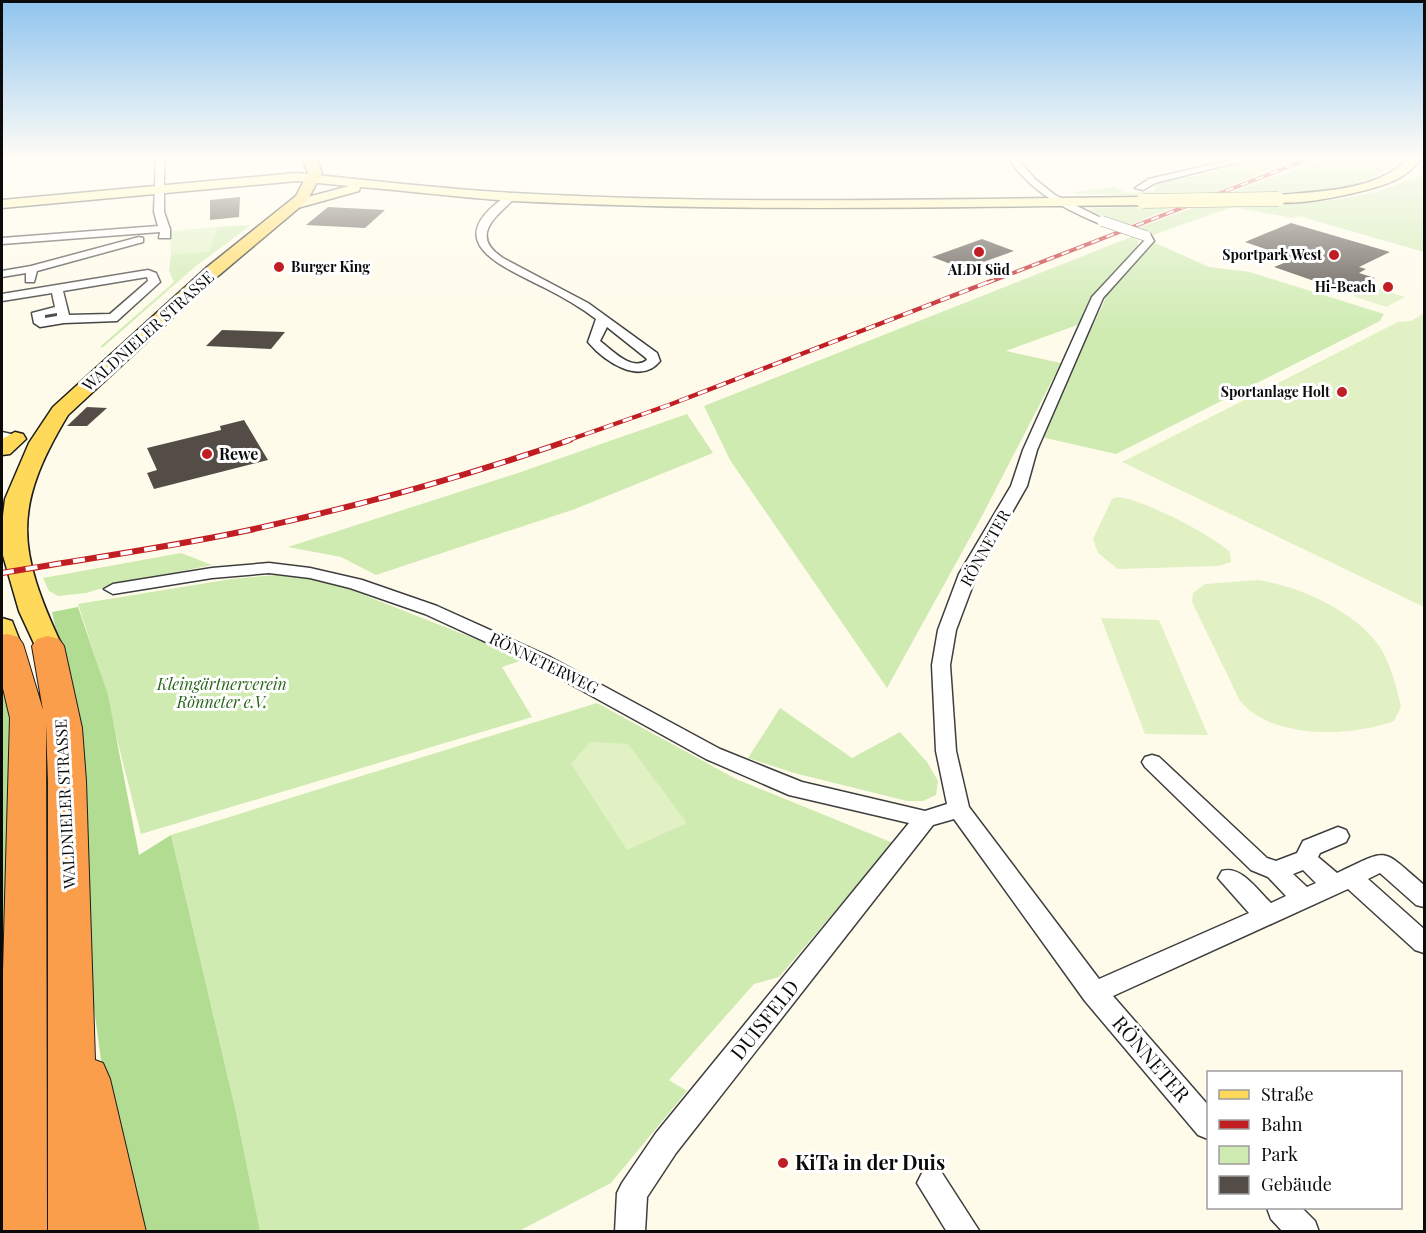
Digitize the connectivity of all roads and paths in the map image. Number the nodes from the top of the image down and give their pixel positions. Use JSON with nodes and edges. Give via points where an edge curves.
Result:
{"nodes":[{"id":1,"x":160,"y":216,"type":"edge"},
{"id":2,"x":265,"y":216,"type":"edge"},
{"id":3,"x":267,"y":216,"type":"edge"},
{"id":4,"x":491,"y":216,"type":"edge"},
{"id":5,"x":1087,"y":216,"type":"edge"},
{"id":6,"x":1087,"y":216,"type":"edge"},
{"id":7,"x":1102,"y":221,"type":"junction"},
{"id":8,"x":144,"y":235,"type":"junction"},
{"id":9,"x":2,"y":241,"type":"edge"},
{"id":10,"x":32,"y":270,"type":"junction"},
{"id":11,"x":2,"y":273,"type":"edge"},
{"id":12,"x":57,"y":289,"type":"junction"},
{"id":13,"x":27,"y":293,"type":"junction"},
{"id":14,"x":2,"y":298,"type":"edge"},
{"id":15,"x":602,"y":319,"type":"junction"},
{"id":16,"x":6,"y":441,"type":"edge"},
{"id":17,"x":2,"y":458,"type":"edge"},
{"id":18,"x":113,"y":589,"type":"dead end"},
{"id":19,"x":14,"y":628,"type":"edge"},
{"id":20,"x":1152,"y":762,"type":"dead end"},
{"id":21,"x":959,"y":809,"type":"junction"},
{"id":22,"x":925,"y":819,"type":"junction"},
{"id":23,"x":1338,"y":836,"type":"dead end"},
{"id":24,"x":1306,"y":859,"type":"junction"},
{"id":25,"x":1276,"y":871,"type":"junction"},
{"id":26,"x":1230,"y":878,"type":"dead end"},
{"id":27,"x":1342,"y":881,"type":"junction"},
{"id":28,"x":1425,"y":898,"type":"edge"},
{"id":29,"x":1304,"y":899,"type":"junction"},
{"id":30,"x":1267,"y":915,"type":"junction"},
{"id":31,"x":1425,"y":943,"type":"edge"},
{"id":32,"x":1094,"y":993,"type":"junction"},
{"id":33,"x":73,"y":1017,"type":"junction"},
{"id":34,"x":1207,"y":1123,"type":"edge"},
{"id":35,"x":932,"y":1183,"type":"dead end"},
{"id":36,"x":1283,"y":1209,"type":"edge"},
{"id":37,"x":21,"y":1232,"type":"edge"},
{"id":38,"x":74,"y":1232,"type":"edge"},
{"id":39,"x":120,"y":1232,"type":"edge"},
{"id":40,"x":630,"y":1232,"type":"edge"},
{"id":41,"x":965,"y":1232,"type":"edge"},
{"id":42,"x":1304,"y":1232,"type":"edge"}],
"edges":[{"from":1,"to":8,"type":"street","via":[[165,229]]},
{"from":2,"to":19,"type":"main road","name":"WALDNIELER STRASSE","via":[[212,272],[40,432],[14,474],[3,507],[2,534],[9,565]]},
{"from":3,"to":16,"type":"main road","name":"WALDNIELER STRASSE"},
{"from":4,"to":15,"type":"street","via":[[484,225],[482,241],[495,257]]},
{"from":5,"to":7,"type":"street"},
{"from":6,"to":7,"type":"street"},
{"from":7,"to":21,"type":"street","name":"RÖNNETER","bridge":true,"via":[[1147,236],[1149,242],[1098,297],[1030,450],[1019,486],[968,574],[947,630],[941,665],[945,730],[948,770]]},
{"from":8,"to":9,"type":"street"},
{"from":8,"to":10,"type":"street"},
{"from":10,"to":11,"type":"street"},
{"from":10,"to":13,"type":"street"},
{"from":12,"to":12,"type":"street","via":[[148,273],[154,282],[113,318],[63,314]]},
{"from":12,"to":13,"type":"street"},
{"from":13,"to":14,"type":"street"},
{"from":15,"to":15,"type":"street","via":[[652,356],[654,361],[642,367],[622,364],[594,342]]},
{"from":16,"to":17,"type":"main road","name":"WALDNIELER STRASSE"},
{"from":18,"to":22,"type":"street","name":"RÖNNETERWEG","via":[[269,568],[356,584],[431,610],[541,660],[713,754],[762,775],[796,789]]},
{"from":19,"to":33,"type":"highway","name":"WALDNIELER STRASSE","via":[[64,728]]},
{"from":19,"to":37,"type":"highway","name":"WALDNIELER STRASSE","via":[[28,718]]},
{"from":20,"to":25,"type":"street","via":[[1259,864]]},
{"from":21,"to":22,"type":"street","name":"RÖNNETERWEG"},
{"from":21,"to":32,"type":"street","name":"RÖNNETER"},
{"from":22,"to":40,"type":"street","name":"DUISFELD","via":[[666,1143],[632,1193]]},
{"from":23,"to":24,"type":"street","via":[[1311,847]]},
{"from":24,"to":25,"type":"street"},
{"from":24,"to":27,"type":"street"},
{"from":25,"to":29,"type":"street"},
{"from":26,"to":30,"type":"street"},
{"from":27,"to":28,"type":"street","via":[[1382,862]]},
{"from":27,"to":29,"type":"street"},
{"from":27,"to":31,"type":"street"},
{"from":29,"to":30,"type":"street"},
{"from":30,"to":32,"type":"street"},
{"from":32,"to":34,"type":"street","name":"RÖNNETER"},
{"from":33,"to":38,"type":"highway","name":"WALDNIELER STRASSE"},
{"from":33,"to":39,"type":"highway"},
{"from":35,"to":41,"type":"street"},
{"from":36,"to":42,"type":"street"}]}
